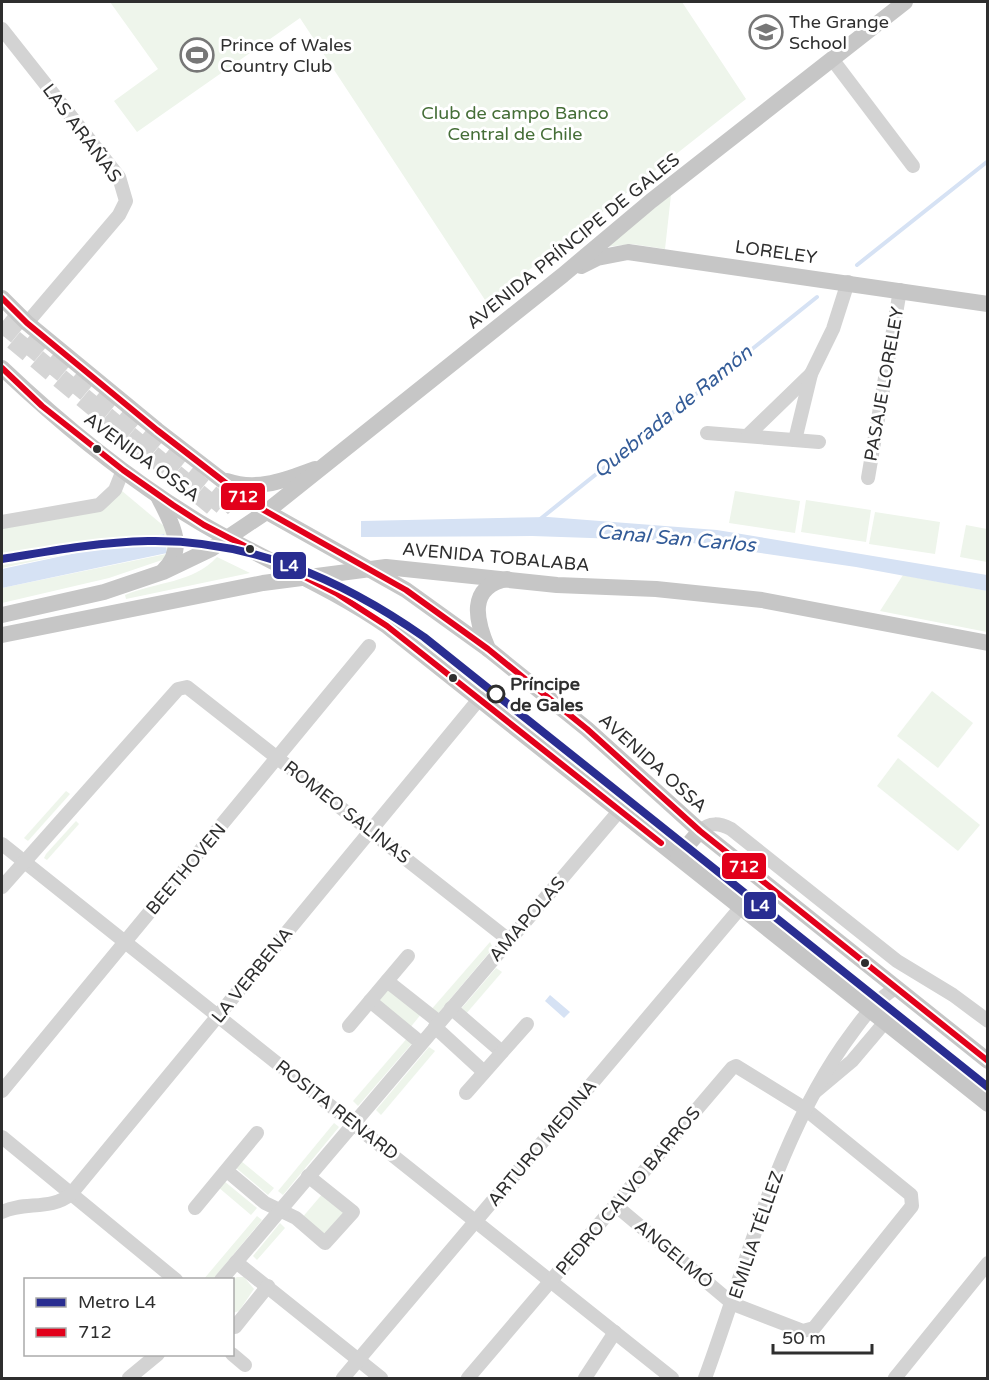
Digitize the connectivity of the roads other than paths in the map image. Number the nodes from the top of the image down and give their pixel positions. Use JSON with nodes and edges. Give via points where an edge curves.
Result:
{"nodes":[{"id":1,"x":905,"y":2,"type":"edge"},
{"id":2,"x":2,"y":29,"type":"edge"},
{"id":3,"x":832,"y":59,"type":"junction"},
{"id":4,"x":913,"y":166,"type":"dead end"},
{"id":5,"x":563,"y":275,"type":"junction"},
{"id":6,"x":846,"y":282,"type":"junction"},
{"id":7,"x":900,"y":290,"type":"junction"},
{"id":8,"x":2,"y":298,"type":"edge"},
{"id":9,"x":987,"y":304,"type":"edge"},
{"id":10,"x":27,"y":323,"type":"junction"},
{"id":11,"x":2,"y":368,"type":"edge"},
{"id":12,"x":811,"y":374,"type":"junction"},
{"id":13,"x":707,"y":433,"type":"dead end"},
{"id":14,"x":748,"y":435,"type":"junction"},
{"id":15,"x":795,"y":440,"type":"junction"},
{"id":16,"x":819,"y":442,"type":"dead end"},
{"id":17,"x":328,"y":464,"type":"junction"},
{"id":18,"x":123,"y":470,"type":"junction"},
{"id":19,"x":214,"y":476,"type":"junction"},
{"id":20,"x":868,"y":478,"type":"dead end"},
{"id":21,"x":158,"y":495,"type":"junction"},
{"id":22,"x":266,"y":512,"type":"junction"},
{"id":23,"x":2,"y":522,"type":"edge"},
{"id":24,"x":229,"y":538,"type":"junction"},
{"id":25,"x":369,"y":567,"type":"junction"},
{"id":26,"x":163,"y":572,"type":"junction"},
{"id":27,"x":306,"y":577,"type":"junction"},
{"id":28,"x":508,"y":579,"type":"junction"},
{"id":29,"x":2,"y":615,"type":"edge"},
{"id":30,"x":2,"y":635,"type":"edge"},
{"id":31,"x":987,"y":643,"type":"edge"},
{"id":32,"x":369,"y":646,"type":"dead end"},
{"id":33,"x":488,"y":650,"type":"junction"},
{"id":34,"x":480,"y":698,"type":"junction"},
{"id":35,"x":278,"y":758,"type":"junction"},
{"id":36,"x":620,"y":810,"type":"junction"},
{"id":37,"x":371,"y":831,"type":"junction"},
{"id":38,"x":700,"y":831,"type":"junction"},
{"id":39,"x":2,"y":844,"type":"edge"},
{"id":40,"x":678,"y":856,"type":"junction"},
{"id":41,"x":24,"y":862,"type":"junction"},
{"id":42,"x":2,"y":887,"type":"edge"},
{"id":43,"x":741,"y":907,"type":"junction"},
{"id":44,"x":509,"y":940,"type":"junction"},
{"id":45,"x":126,"y":943,"type":"junction"},
{"id":46,"x":408,"y":956,"type":"dead end"},
{"id":47,"x":387,"y":981,"type":"junction"},
{"id":48,"x":896,"y":988,"type":"junction"},
{"id":49,"x":370,"y":1001,"type":"junction"},
{"id":50,"x":451,"y":1008,"type":"junction"},
{"id":51,"x":870,"y":1010,"type":"junction"},
{"id":52,"x":218,"y":1016,"type":"junction"},
{"id":53,"x":987,"y":1021,"type":"edge"},
{"id":54,"x":885,"y":1022,"type":"junction"},
{"id":55,"x":527,"y":1024,"type":"dead end"},
{"id":56,"x":437,"y":1025,"type":"junction"},
{"id":57,"x":348,"y":1026,"type":"dead end"},
{"id":58,"x":421,"y":1043,"type":"junction"},
{"id":59,"x":502,"y":1052,"type":"junction"},
{"id":60,"x":987,"y":1061,"type":"edge"},
{"id":61,"x":484,"y":1072,"type":"junction"},
{"id":62,"x":2,"y":1091,"type":"edge"},
{"id":63,"x":466,"y":1093,"type":"dead end"},
{"id":64,"x":813,"y":1093,"type":"junction"},
{"id":65,"x":987,"y":1104,"type":"edge"},
{"id":66,"x":804,"y":1108,"type":"junction"},
{"id":67,"x":353,"y":1122,"type":"junction"},
{"id":68,"x":257,"y":1133,"type":"dead end"},
{"id":69,"x":2,"y":1137,"type":"edge"},
{"id":70,"x":227,"y":1171,"type":"junction"},
{"id":71,"x":308,"y":1176,"type":"junction"},
{"id":72,"x":71,"y":1194,"type":"junction"},
{"id":73,"x":615,"y":1205,"type":"junction"},
{"id":74,"x":195,"y":1208,"type":"dead end"},
{"id":75,"x":280,"y":1210,"type":"junction"},
{"id":76,"x":2,"y":1212,"type":"edge"},
{"id":77,"x":477,"y":1221,"type":"junction"},
{"id":78,"x":236,"y":1262,"type":"junction"},
{"id":79,"x":987,"y":1263,"type":"edge"},
{"id":80,"x":174,"y":1278,"type":"edge"},
{"id":81,"x":223,"y":1278,"type":"edge"},
{"id":82,"x":552,"y":1280,"type":"junction"},
{"id":83,"x":268,"y":1286,"type":"junction"},
{"id":84,"x":733,"y":1304,"type":"junction"},
{"id":85,"x":234,"y":1329,"type":"edge"},
{"id":86,"x":615,"y":1332,"type":"junction"},
{"id":87,"x":156,"y":1356,"type":"edge"},
{"id":88,"x":234,"y":1356,"type":"edge"},
{"id":89,"x":359,"y":1360,"type":"junction"},
{"id":90,"x":245,"y":1365,"type":"dead end"},
{"id":91,"x":129,"y":1378,"type":"edge"},
{"id":92,"x":343,"y":1378,"type":"edge"},
{"id":93,"x":381,"y":1378,"type":"edge"},
{"id":94,"x":468,"y":1378,"type":"edge"},
{"id":95,"x":585,"y":1378,"type":"edge"},
{"id":96,"x":672,"y":1378,"type":"edge"},
{"id":97,"x":705,"y":1378,"type":"edge"},
{"id":98,"x":895,"y":1378,"type":"edge"}],
"edges":[{"from":1,"to":3,"type":"main road","name":"AVENIDA PRÍNCIPE DE GALES"},
{"from":2,"to":10,"type":"street","name":"LAS ARAÑAS","via":[[119,177],[126,201],[119,215]]},
{"from":3,"to":4,"type":"street"},
{"from":3,"to":5,"type":"main road","name":"AVENIDA PRÍNCIPE DE GALES"},
{"from":5,"to":6,"type":"main road","name":"LORELEY","via":[[597,258],[628,252]]},
{"from":5,"to":17,"type":"main road","name":"AVENIDA PRÍNCIPE DE GALES"},
{"from":6,"to":7,"type":"main road","name":"LORELEY"},
{"from":6,"to":12,"type":"street","via":[[832,329]]},
{"from":7,"to":9,"type":"main road","name":"LORELEY"},
{"from":7,"to":20,"type":"street","name":"PASAJE LORELEY"},
{"from":8,"to":10,"type":"main road","name":"AVENIDA OSSA"},
{"from":10,"to":19,"type":"main road","name":"AVENIDA OSSA"},
{"from":11,"to":18,"type":"main road","name":"AVENIDA OSSA","via":[[42,406]]},
{"from":12,"to":14,"type":"street"},
{"from":12,"to":15,"type":"street"},
{"from":13,"to":14,"type":"street"},
{"from":14,"to":15,"type":"street"},
{"from":15,"to":16,"type":"street"},
{"from":17,"to":19,"type":"main road","via":[[250,486]]},
{"from":17,"to":22,"type":"main road","name":"AVENIDA PRÍNCIPE DE GALES"},
{"from":18,"to":21,"type":"main road","name":"AVENIDA OSSA"},
{"from":18,"to":23,"type":"street","via":[[107,500],[91,508]]},
{"from":19,"to":22,"type":"main road","name":"AVENIDA OSSA"},
{"from":21,"to":24,"type":"main road","name":"AVENIDA OSSA"},
{"from":21,"to":26,"type":"main road","via":[[177,543],[174,558]]},
{"from":22,"to":24,"type":"main road"},
{"from":22,"to":25,"type":"main road","name":"AVENIDA OSSA"},
{"from":24,"to":26,"type":"main road"},
{"from":24,"to":27,"type":"main road","name":"AVENIDA OSSA"},
{"from":25,"to":27,"type":"main road","name":"AVENIDA TOBALABA"},
{"from":25,"to":28,"type":"main road","name":"AVENIDA TOBALABA"},
{"from":25,"to":33,"type":"main road","name":"AVENIDA OSSA"},
{"from":26,"to":29,"type":"main road","via":[[104,592]]},
{"from":27,"to":30,"type":"main road","name":"AVENIDA TOBALABA"},
{"from":27,"to":34,"type":"main road","name":"AVENIDA OSSA","via":[[387,626]]},
{"from":28,"to":31,"type":"main road","name":"AVENIDA TOBALABA","via":[[762,600]]},
{"from":28,"to":33,"type":"main road","via":[[494,583],[480,596],[479,624]]},
{"from":32,"to":35,"type":"street","name":"BEETHOVEN"},
{"from":33,"to":38,"type":"main road","name":"AVENIDA OSSA","via":[[587,729]]},
{"from":34,"to":36,"type":"main road","name":"AVENIDA OSSA"},
{"from":34,"to":37,"type":"street","name":"LA VERBENA"},
{"from":35,"to":37,"type":"street","name":"ROMEO SALINAS"},
{"from":35,"to":41,"type":"street","name":"ROMEO SALINAS","via":[[190,688],[183,687]]},
{"from":35,"to":45,"type":"street","name":"BEETHOVEN"},
{"from":36,"to":40,"type":"main road","name":"AVENIDA OSSA"},
{"from":36,"to":44,"type":"street","name":"AMAPOLAS"},
{"from":37,"to":44,"type":"street","name":"ROMEO SALINAS"},
{"from":37,"to":52,"type":"street","name":"LA VERBENA"},
{"from":38,"to":40,"type":"main road"},
{"from":38,"to":48,"type":"main road","name":"AVENIDA OSSA"},
{"from":38,"to":53,"type":"street","name":"AVENIDA OSSA","via":[[718,824],[731,829],[897,961],[954,995]]},
{"from":39,"to":41,"type":"street","name":"ROSITA RENARD"},
{"from":40,"to":43,"type":"main road","name":"AVENIDA OSSA"},
{"from":41,"to":42,"type":"street"},
{"from":41,"to":45,"type":"street","name":"ROSITA RENARD"},
{"from":43,"to":51,"type":"main road","name":"AVENIDA OSSA"},
{"from":43,"to":77,"type":"street","name":"ARTURO MEDINA"},
{"from":44,"to":50,"type":"street","name":"AMAPOLAS"},
{"from":45,"to":52,"type":"street","name":"ROSITA RENARD"},
{"from":45,"to":62,"type":"street","name":"BEETHOVEN"},
{"from":46,"to":47,"type":"street"},
{"from":47,"to":49,"type":"street"},
{"from":47,"to":56,"type":"street"},
{"from":48,"to":51,"type":"street","name":"EMILIA TÉLLEZ"},
{"from":48,"to":60,"type":"main road","name":"AVENIDA OSSA"},
{"from":49,"to":57,"type":"street"},
{"from":49,"to":58,"type":"street"},
{"from":50,"to":56,"type":"street","name":"AMAPOLAS"},
{"from":50,"to":59,"type":"street"},
{"from":51,"to":54,"type":"main road","name":"AVENIDA OSSA"},
{"from":51,"to":64,"type":"street","name":"EMILIA TÉLLEZ","via":[[829,1064]]},
{"from":52,"to":67,"type":"street","name":"ROSITA RENARD"},
{"from":52,"to":72,"type":"street","name":"LA VERBENA"},
{"from":54,"to":64,"type":"street","name":"EMILIA TÉLLEZ","via":[[852,1061]]},
{"from":54,"to":65,"type":"main road","name":"AVENIDA OSSA"},
{"from":55,"to":59,"type":"street"},
{"from":56,"to":58,"type":"street","name":"AMAPOLAS"},
{"from":56,"to":61,"type":"street"},
{"from":58,"to":67,"type":"street","name":"AMAPOLAS"},
{"from":59,"to":61,"type":"street"},
{"from":61,"to":63,"type":"street"},
{"from":64,"to":66,"type":"street","name":"EMILIA TÉLLEZ"},
{"from":66,"to":73,"type":"street","name":"PEDRO CALVO BARROS","via":[[736,1066]]},
{"from":66,"to":84,"type":"street","name":"EMILIA TÉLLEZ"},
{"from":66,"to":84,"type":"street","name":"ANGELMÓ","via":[[911,1195],[912,1206],[814,1328],[803,1331]]},
{"from":67,"to":71,"type":"street","name":"AMAPOLAS"},
{"from":67,"to":77,"type":"street","name":"ROSITA RENARD"},
{"from":68,"to":70,"type":"street"},
{"from":69,"to":72,"type":"street"},
{"from":70,"to":74,"type":"street"},
{"from":70,"to":75,"type":"street","via":[[265,1203]]},
{"from":71,"to":75,"type":"street","name":"AMAPOLAS"},
{"from":71,"to":75,"type":"street","via":[[353,1212],[325,1243],[296,1218]]},
{"from":72,"to":76,"type":"street","name":"LA VERBENA","via":[[55,1204],[18,1206]]},
{"from":72,"to":80,"type":"street"},
{"from":73,"to":82,"type":"street","name":"PEDRO CALVO BARROS"},
{"from":73,"to":84,"type":"street","name":"ANGELMÓ"},
{"from":75,"to":78,"type":"street","name":"AMAPOLAS"},
{"from":77,"to":82,"type":"street","name":"ROSITA RENARD"},
{"from":77,"to":89,"type":"street","name":"ARTURO MEDINA"},
{"from":78,"to":81,"type":"street","name":"AMAPOLAS"},
{"from":78,"to":83,"type":"street"},
{"from":79,"to":98,"type":"street"},
{"from":82,"to":86,"type":"street","name":"ROSITA RENARD"},
{"from":82,"to":94,"type":"street","name":"PEDRO CALVO BARROS"},
{"from":83,"to":85,"type":"street"},
{"from":83,"to":89,"type":"street"},
{"from":84,"to":97,"type":"street","name":"EMILIA TÉLLEZ"},
{"from":86,"to":95,"type":"street"},
{"from":86,"to":96,"type":"street","name":"ROSITA RENARD"},
{"from":87,"to":91,"type":"street"},
{"from":88,"to":90,"type":"street"},
{"from":89,"to":92,"type":"street","name":"ARTURO MEDINA"},
{"from":89,"to":93,"type":"street"}]}
